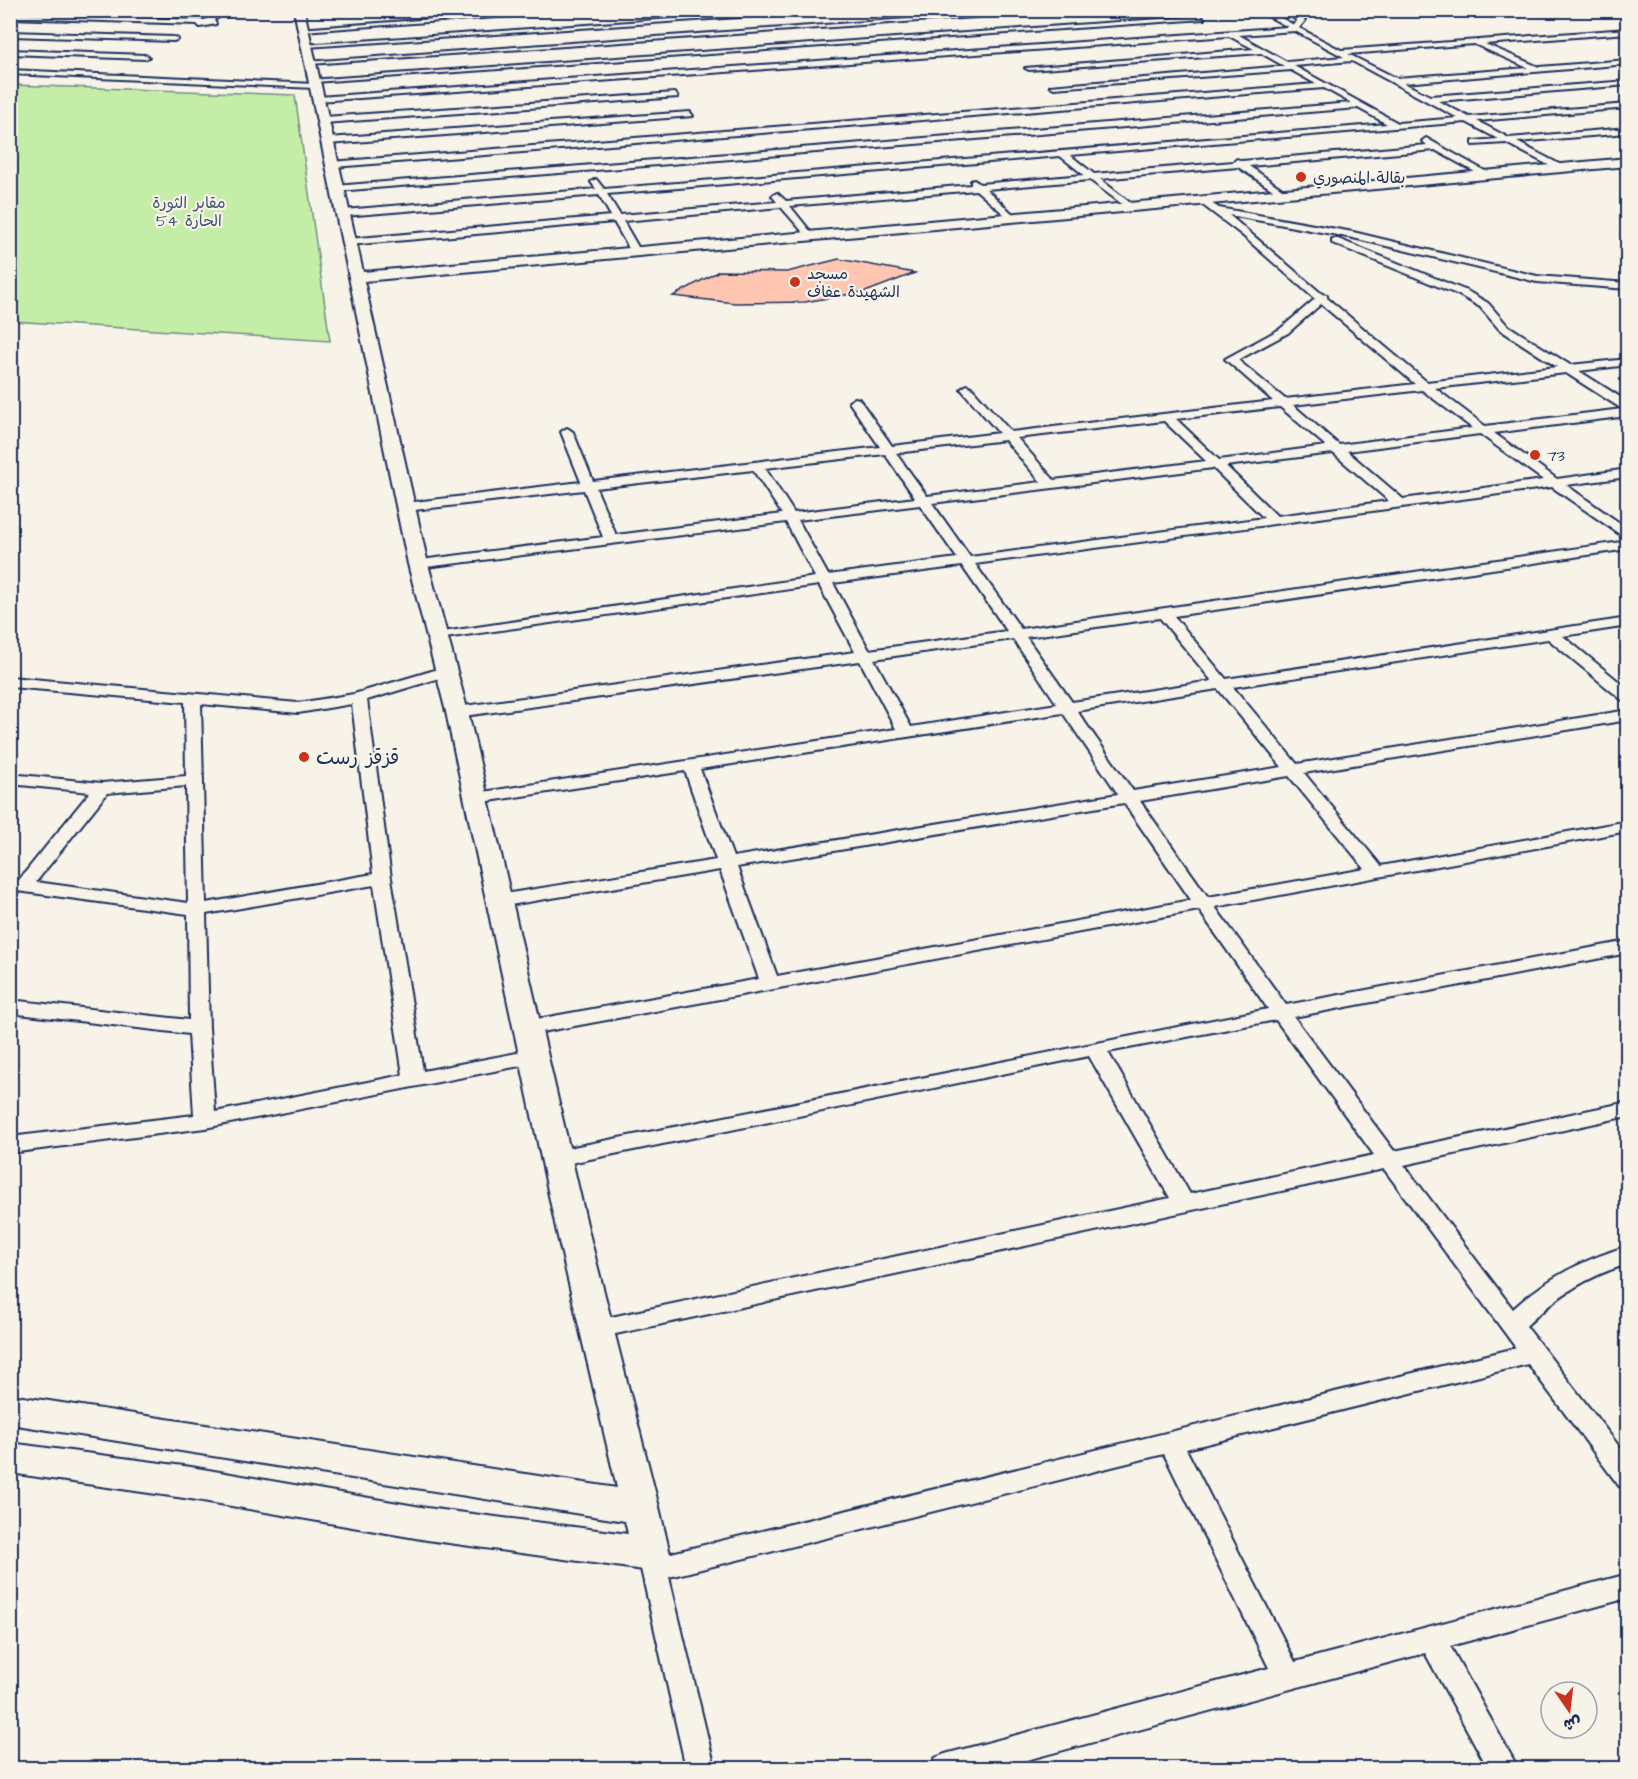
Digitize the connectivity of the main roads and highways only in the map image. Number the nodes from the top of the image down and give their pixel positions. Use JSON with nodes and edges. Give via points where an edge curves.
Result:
{"nodes":[{"id":1,"x":312,"y":64,"type":"edge"},
{"id":2,"x":1628,"y":162,"type":"edge"},
{"id":3,"x":355,"y":277,"type":"junction"},
{"id":4,"x":10,"y":1409,"type":"edge"},
{"id":5,"x":10,"y":1458,"type":"edge"},
{"id":6,"x":641,"y":1507,"type":"junction"}],
"edges":[{"from":1,"to":3,"type":"main road"},
{"from":2,"to":3,"type":"main road"},
{"from":3,"to":6,"type":"main road","via":[[556,1158]]},
{"from":4,"to":6,"type":"main road","via":[[444,1480]]},
{"from":5,"to":6,"type":"main road","via":[[190,1483],[653,1562]]}]}
